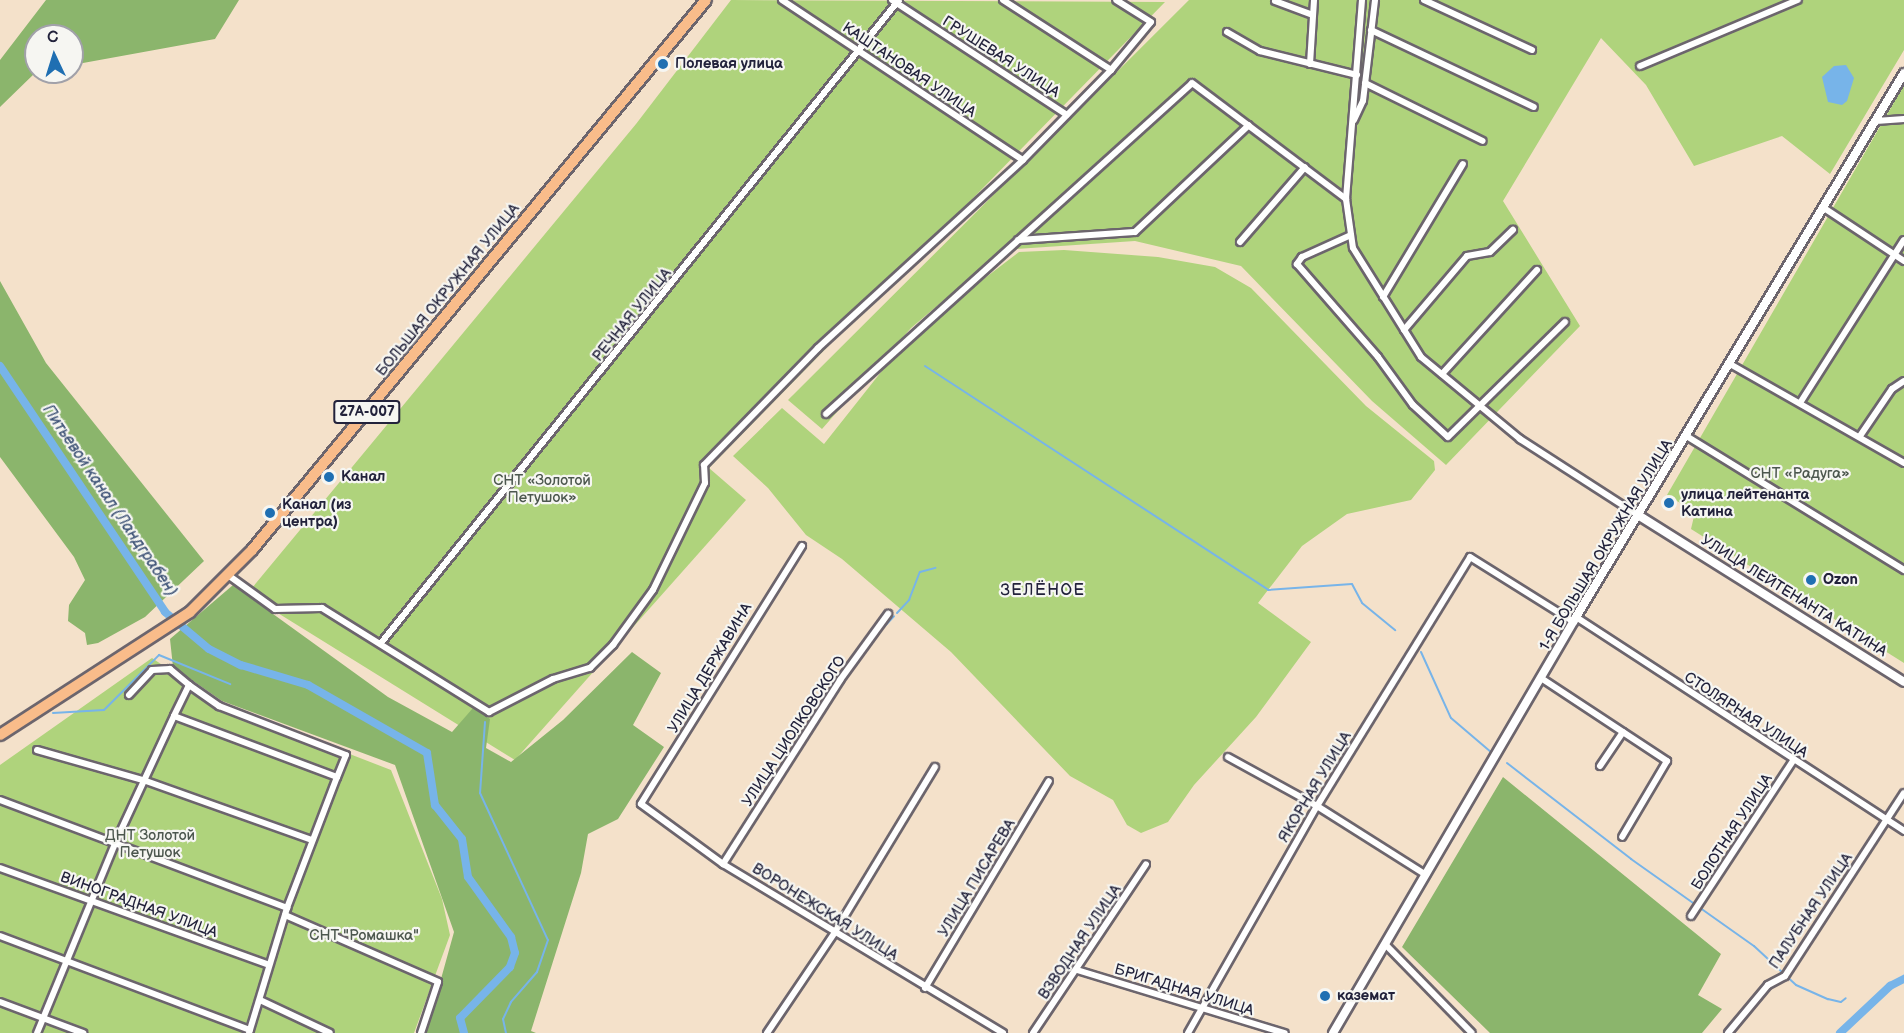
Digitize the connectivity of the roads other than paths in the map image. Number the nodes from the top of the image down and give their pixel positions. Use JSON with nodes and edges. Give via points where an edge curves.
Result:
{"nodes":[{"id":1,"x":706,"y":0,"type":"edge"},
{"id":2,"x":782,"y":0,"type":"edge"},
{"id":3,"x":1003,"y":0,"type":"edge"},
{"id":4,"x":1116,"y":0,"type":"edge"},
{"id":5,"x":1314,"y":0,"type":"edge"},
{"id":6,"x":1362,"y":0,"type":"edge"},
{"id":7,"x":1375,"y":0,"type":"edge"},
{"id":8,"x":1424,"y":0,"type":"edge"},
{"id":9,"x":1798,"y":0,"type":"edge"},
{"id":10,"x":896,"y":1,"type":"edge"},
{"id":11,"x":1275,"y":1,"type":"edge"},
{"id":12,"x":1313,"y":15,"type":"junction"},
{"id":13,"x":1371,"y":30,"type":"junction"},
{"id":14,"x":1227,"y":32,"type":"dead end"},
{"id":15,"x":1532,"y":50,"type":"dead end"},
{"id":16,"x":858,"y":51,"type":"junction"},
{"id":17,"x":1310,"y":63,"type":"junction"},
{"id":18,"x":1640,"y":66,"type":"dead end"},
{"id":19,"x":1111,"y":70,"type":"junction"},
{"id":20,"x":1904,"y":73,"type":"edge"},
{"id":21,"x":1357,"y":75,"type":"junction"},
{"id":22,"x":1365,"y":83,"type":"junction"},
{"id":23,"x":1534,"y":107,"type":"dead end"},
{"id":24,"x":1067,"y":115,"type":"junction"},
{"id":25,"x":1904,"y":119,"type":"edge"},
{"id":26,"x":1876,"y":121,"type":"junction"},
{"id":27,"x":1249,"y":125,"type":"junction"},
{"id":28,"x":1352,"y":126,"type":"junction"},
{"id":29,"x":1483,"y":141,"type":"dead end"},
{"id":30,"x":1023,"y":160,"type":"junction"},
{"id":31,"x":1463,"y":164,"type":"dead end"},
{"id":32,"x":1305,"y":167,"type":"junction"},
{"id":33,"x":1347,"y":200,"type":"junction"},
{"id":34,"x":1824,"y":208,"type":"junction"},
{"id":35,"x":1513,"y":230,"type":"dead end"},
{"id":36,"x":1351,"y":235,"type":"junction"},
{"id":37,"x":1017,"y":240,"type":"junction"},
{"id":38,"x":1904,"y":240,"type":"edge"},
{"id":39,"x":1240,"y":242,"type":"dead end"},
{"id":40,"x":1893,"y":254,"type":"junction"},
{"id":41,"x":1904,"y":261,"type":"edge"},
{"id":42,"x":1537,"y":270,"type":"dead end"},
{"id":43,"x":1383,"y":297,"type":"junction"},
{"id":44,"x":1565,"y":322,"type":"dead end"},
{"id":45,"x":1404,"y":330,"type":"junction"},
{"id":46,"x":1730,"y":364,"type":"junction"},
{"id":47,"x":1442,"y":374,"type":"junction"},
{"id":48,"x":1904,"y":381,"type":"edge"},
{"id":49,"x":1800,"y":403,"type":"junction"},
{"id":50,"x":1481,"y":407,"type":"junction"},
{"id":51,"x":826,"y":414,"type":"dead end"},
{"id":52,"x":1860,"y":436,"type":"junction"},
{"id":53,"x":1688,"y":437,"type":"junction"},
{"id":54,"x":1904,"y":463,"type":"edge"},
{"id":55,"x":1638,"y":515,"type":"junction"},
{"id":56,"x":802,"y":546,"type":"dead end"},
{"id":57,"x":1470,"y":557,"type":"joint"},
{"id":58,"x":1904,"y":570,"type":"edge"},
{"id":59,"x":228,"y":575,"type":"junction"},
{"id":60,"x":888,"y":615,"type":"dead end"},
{"id":61,"x":1575,"y":620,"type":"junction"},
{"id":62,"x":381,"y":643,"type":"junction"},
{"id":63,"x":1541,"y":678,"type":"junction"},
{"id":64,"x":1904,"y":682,"type":"edge"},
{"id":65,"x":189,"y":685,"type":"junction"},
{"id":66,"x":129,"y":695,"type":"dead end"},
{"id":67,"x":174,"y":716,"type":"junction"},
{"id":68,"x":1623,"y":732,"type":"junction"},
{"id":69,"x":0,"y":735,"type":"edge"},
{"id":70,"x":37,"y":750,"type":"dead end"},
{"id":71,"x":1228,"y":756,"type":"dead end"},
{"id":72,"x":1793,"y":761,"type":"junction"},
{"id":73,"x":1600,"y":766,"type":"dead end"},
{"id":74,"x":934,"y":767,"type":"dead end"},
{"id":75,"x":337,"y":777,"type":"junction"},
{"id":76,"x":146,"y":781,"type":"junction"},
{"id":77,"x":1049,"y":781,"type":"dead end"},
{"id":78,"x":1904,"y":793,"type":"edge"},
{"id":79,"x":0,"y":800,"type":"edge"},
{"id":80,"x":641,"y":804,"type":"joint"},
{"id":81,"x":1317,"y":806,"type":"junction"},
{"id":82,"x":1886,"y":821,"type":"junction"},
{"id":83,"x":1904,"y":831,"type":"edge"},
{"id":84,"x":1622,"y":837,"type":"dead end"},
{"id":85,"x":312,"y":840,"type":"junction"},
{"id":86,"x":116,"y":841,"type":"junction"},
{"id":87,"x":723,"y":864,"type":"junction"},
{"id":88,"x":1146,"y":864,"type":"dead end"},
{"id":89,"x":0,"y":868,"type":"edge"},
{"id":90,"x":1426,"y":875,"type":"junction"},
{"id":91,"x":95,"y":900,"type":"junction"},
{"id":92,"x":287,"y":908,"type":"junction"},
{"id":93,"x":285,"y":915,"type":"junction"},
{"id":94,"x":1691,"y":916,"type":"dead end"},
{"id":95,"x":835,"y":932,"type":"junction"},
{"id":96,"x":0,"y":936,"type":"edge"},
{"id":97,"x":1385,"y":944,"type":"junction"},
{"id":98,"x":69,"y":960,"type":"junction"},
{"id":99,"x":269,"y":965,"type":"junction"},
{"id":100,"x":1077,"y":969,"type":"junction"},
{"id":101,"x":925,"y":988,"type":"junction"},
{"id":102,"x":260,"y":1000,"type":"junction"},
{"id":103,"x":0,"y":1002,"type":"edge"},
{"id":104,"x":1202,"y":1007,"type":"junction"},
{"id":105,"x":44,"y":1018,"type":"junction"},
{"id":106,"x":250,"y":1032,"type":"edge"},
{"id":107,"x":38,"y":1033,"type":"edge"},
{"id":108,"x":83,"y":1033,"type":"edge"},
{"id":109,"x":330,"y":1033,"type":"edge"},
{"id":110,"x":421,"y":1033,"type":"edge"},
{"id":111,"x":767,"y":1033,"type":"edge"},
{"id":112,"x":1003,"y":1033,"type":"edge"},
{"id":113,"x":1033,"y":1033,"type":"edge"},
{"id":114,"x":1188,"y":1033,"type":"edge"},
{"id":115,"x":1285,"y":1033,"type":"edge"},
{"id":116,"x":1333,"y":1033,"type":"edge"},
{"id":117,"x":1473,"y":1033,"type":"edge"},
{"id":118,"x":1728,"y":1033,"type":"edge"}],
"edges":[{"from":1,"to":59,"type":"highway","name":"БОЛЬШАЯ ОКРУЖНАЯ УЛИЦА","number":"27А-007","via":[[306,487]]},
{"from":2,"to":16,"type":"street","name":"КАШТАНОВАЯ УЛИЦА"},
{"from":3,"to":19,"type":"street"},
{"from":4,"to":19,"type":"street","via":[[1151,22]]},
{"from":5,"to":12,"type":"street"},
{"from":6,"to":21,"type":"street","name":"УЛИЦА ЛЕЙТЕНАНТА КАТИНА"},
{"from":7,"to":13,"type":"street"},
{"from":8,"to":15,"type":"street"},
{"from":9,"to":18,"type":"street"},
{"from":10,"to":16,"type":"street","name":"РЕЧНАЯ УЛИЦА"},
{"from":10,"to":24,"type":"street","name":"ГРУШЕВАЯ УЛИЦА"},
{"from":11,"to":12,"type":"street"},
{"from":12,"to":17,"type":"street"},
{"from":13,"to":22,"type":"street"},
{"from":13,"to":23,"type":"street"},
{"from":14,"to":17,"type":"street","via":[[1260,51]]},
{"from":16,"to":30,"type":"street","name":"КАШТАНОВАЯ УЛИЦА"},
{"from":16,"to":62,"type":"street","name":"РЕЧНАЯ УЛИЦА"},
{"from":17,"to":21,"type":"street"},
{"from":19,"to":24,"type":"street"},
{"from":20,"to":26,"type":"street","name":"1-Я БОЛЬШАЯ ОКРУЖНАЯ УЛИЦА"},
{"from":21,"to":28,"type":"street","name":"УЛИЦА ЛЕЙТЕНАНТА КАТИНА"},
{"from":22,"to":28,"type":"street","via":[[1363,102]]},
{"from":22,"to":29,"type":"street"},
{"from":24,"to":30,"type":"street"},
{"from":25,"to":26,"type":"street"},
{"from":26,"to":34,"type":"street","name":"1-Я БОЛЬШАЯ ОКРУЖНАЯ УЛИЦА"},
{"from":27,"to":32,"type":"street"},
{"from":27,"to":37,"type":"street","via":[[1135,232]]},
{"from":27,"to":37,"type":"street","via":[[1192,83]]},
{"from":28,"to":33,"type":"street","name":"УЛИЦА ЛЕЙТЕНАНТА КАТИНА"},
{"from":30,"to":62,"type":"street","via":[[818,348],[704,465],[705,483],[653,590],[613,645],[590,668],[553,680],[489,712]]},
{"from":31,"to":43,"type":"street"},
{"from":32,"to":33,"type":"street"},
{"from":32,"to":39,"type":"street"},
{"from":33,"to":36,"type":"street","name":"УЛИЦА ЛЕЙТЕНАНТА КАТИНА"},
{"from":34,"to":40,"type":"street"},
{"from":34,"to":46,"type":"street","name":"1-Я БОЛЬШАЯ ОКРУЖНАЯ УЛИЦА"},
{"from":35,"to":45,"type":"street","via":[[1490,252],[1467,256]]},
{"from":36,"to":43,"type":"street","name":"УЛИЦА ЛЕЙТЕНАНТА КАТИНА","via":[[1353,248]]},
{"from":36,"to":50,"type":"street","via":[[1302,257],[1297,264],[1378,357],[1413,405],[1448,437]]},
{"from":37,"to":51,"type":"street"},
{"from":38,"to":40,"type":"street"},
{"from":40,"to":41,"type":"street"},
{"from":40,"to":49,"type":"street"},
{"from":42,"to":47,"type":"street"},
{"from":43,"to":45,"type":"street","name":"УЛИЦА ЛЕЙТЕНАНТА КАТИНА"},
{"from":44,"to":50,"type":"street"},
{"from":45,"to":47,"type":"street","name":"УЛИЦА ЛЕЙТЕНАНТА КАТИНА","via":[[1421,357]]},
{"from":46,"to":49,"type":"street"},
{"from":46,"to":53,"type":"street","name":"1-Я БОЛЬШАЯ ОКРУЖНАЯ УЛИЦА"},
{"from":47,"to":50,"type":"street","name":"УЛИЦА ЛЕЙТЕНАНТА КАТИНА"},
{"from":48,"to":52,"type":"street","via":[[1892,389]]},
{"from":49,"to":52,"type":"street"},
{"from":50,"to":55,"type":"street","name":"УЛИЦА ЛЕЙТЕНАНТА КАТИНА","via":[[1520,439]]},
{"from":52,"to":54,"type":"street"},
{"from":53,"to":55,"type":"street","name":"1-Я БОЛЬШАЯ ОКРУЖНАЯ УЛИЦА"},
{"from":53,"to":58,"type":"street"},
{"from":55,"to":61,"type":"street","name":"1-Я БОЛЬШАЯ ОКРУЖНАЯ УЛИЦА"},
{"from":55,"to":64,"type":"street","name":"УЛИЦА ЛЕЙТЕНАНТА КАТИНА"},
{"from":56,"to":80,"type":"street","name":"УЛИЦА ДЕРЖАВИНА"},
{"from":57,"to":61,"type":"street","name":"СТОЛЯРНАЯ УЛИЦА"},
{"from":57,"to":81,"type":"street","name":"ЯКОРНАЯ УЛИЦА"},
{"from":59,"to":62,"type":"street","via":[[275,609],[322,608]]},
{"from":59,"to":69,"type":"highway","name":"БОЛЬШАЯ ОКРУЖНАЯ УЛИЦА","number":"27А-007","via":[[190,612],[159,634]]},
{"from":60,"to":87,"type":"street","name":"УЛИЦА ЦИОЛКОВСКОГО","via":[[840,680]]},
{"from":61,"to":63,"type":"street","name":"1-Я БОЛЬШАЯ ОКРУЖНАЯ УЛИЦА"},
{"from":61,"to":72,"type":"street","name":"СТОЛЯРНАЯ УЛИЦА"},
{"from":63,"to":68,"type":"street"},
{"from":63,"to":90,"type":"street","name":"1-Я БОЛЬШАЯ ОКРУЖНАЯ УЛИЦА"},
{"from":65,"to":66,"type":"street","via":[[162,667],[152,670]]},
{"from":65,"to":67,"type":"street"},
{"from":65,"to":75,"type":"street","via":[[219,706],[346,755]]},
{"from":67,"to":75,"type":"street"},
{"from":67,"to":76,"type":"street"},
{"from":68,"to":73,"type":"street"},
{"from":68,"to":84,"type":"street","via":[[1667,761]]},
{"from":70,"to":76,"type":"street"},
{"from":71,"to":81,"type":"street"},
{"from":72,"to":82,"type":"street","name":"СТОЛЯРНАЯ УЛИЦА"},
{"from":72,"to":94,"type":"street","name":"БОЛОТНАЯ УЛИЦА"},
{"from":74,"to":95,"type":"street"},
{"from":75,"to":85,"type":"street"},
{"from":76,"to":85,"type":"street"},
{"from":76,"to":86,"type":"street"},
{"from":77,"to":101,"type":"street","name":"УЛИЦА ПИСАРЕВА"},
{"from":78,"to":82,"type":"street","name":"ПАЛУБНАЯ УЛИЦА"},
{"from":79,"to":86,"type":"street"},
{"from":80,"to":87,"type":"street","name":"ВОРОНЕЖСКАЯ УЛИЦА"},
{"from":81,"to":90,"type":"street"},
{"from":81,"to":104,"type":"street","name":"ЯКОРНАЯ УЛИЦА"},
{"from":82,"to":83,"type":"street","name":"СТОЛЯРНАЯ УЛИЦА"},
{"from":82,"to":118,"type":"street","name":"ПАЛУБНАЯ УЛИЦА","via":[[1785,976],[1768,985]]},
{"from":85,"to":92,"type":"street"},
{"from":86,"to":91,"type":"street"},
{"from":86,"to":92,"type":"street"},
{"from":87,"to":95,"type":"street","name":"ВОРОНЕЖСКАЯ УЛИЦА"},
{"from":88,"to":100,"type":"street","name":"ВЗВОДНАЯ УЛИЦА"},
{"from":89,"to":91,"type":"street","name":"ВИНОГРАДНАЯ УЛИЦА"},
{"from":90,"to":97,"type":"street","name":"1-Я БОЛЬШАЯ ОКРУЖНАЯ УЛИЦА"},
{"from":91,"to":98,"type":"street"},
{"from":91,"to":99,"type":"street","name":"ВИНОГРАДНАЯ УЛИЦА"},
{"from":92,"to":93,"type":"street"},
{"from":93,"to":99,"type":"street"},
{"from":93,"to":110,"type":"street","via":[[438,981]]},
{"from":95,"to":101,"type":"street","name":"ВОРОНЕЖСКАЯ УЛИЦА"},
{"from":95,"to":111,"type":"street"},
{"from":96,"to":98,"type":"street"},
{"from":97,"to":116,"type":"street","name":"1-Я БОЛЬШАЯ ОКРУЖНАЯ УЛИЦА"},
{"from":97,"to":117,"type":"street"},
{"from":98,"to":105,"type":"street"},
{"from":98,"to":106,"type":"street"},
{"from":99,"to":102,"type":"street"},
{"from":100,"to":104,"type":"street","name":"БРИГАДНАЯ УЛИЦА"},
{"from":100,"to":113,"type":"street","name":"ВЗВОДНАЯ УЛИЦА"},
{"from":101,"to":112,"type":"street","name":"ВОРОНЕЖСКАЯ УЛИЦА"},
{"from":102,"to":106,"type":"street"},
{"from":102,"to":109,"type":"street"},
{"from":103,"to":105,"type":"street"},
{"from":104,"to":114,"type":"street","name":"ЯКОРНАЯ УЛИЦА"},
{"from":104,"to":115,"type":"street","name":"БРИГАДНАЯ УЛИЦА"},
{"from":105,"to":107,"type":"street"},
{"from":105,"to":108,"type":"street"}]}
